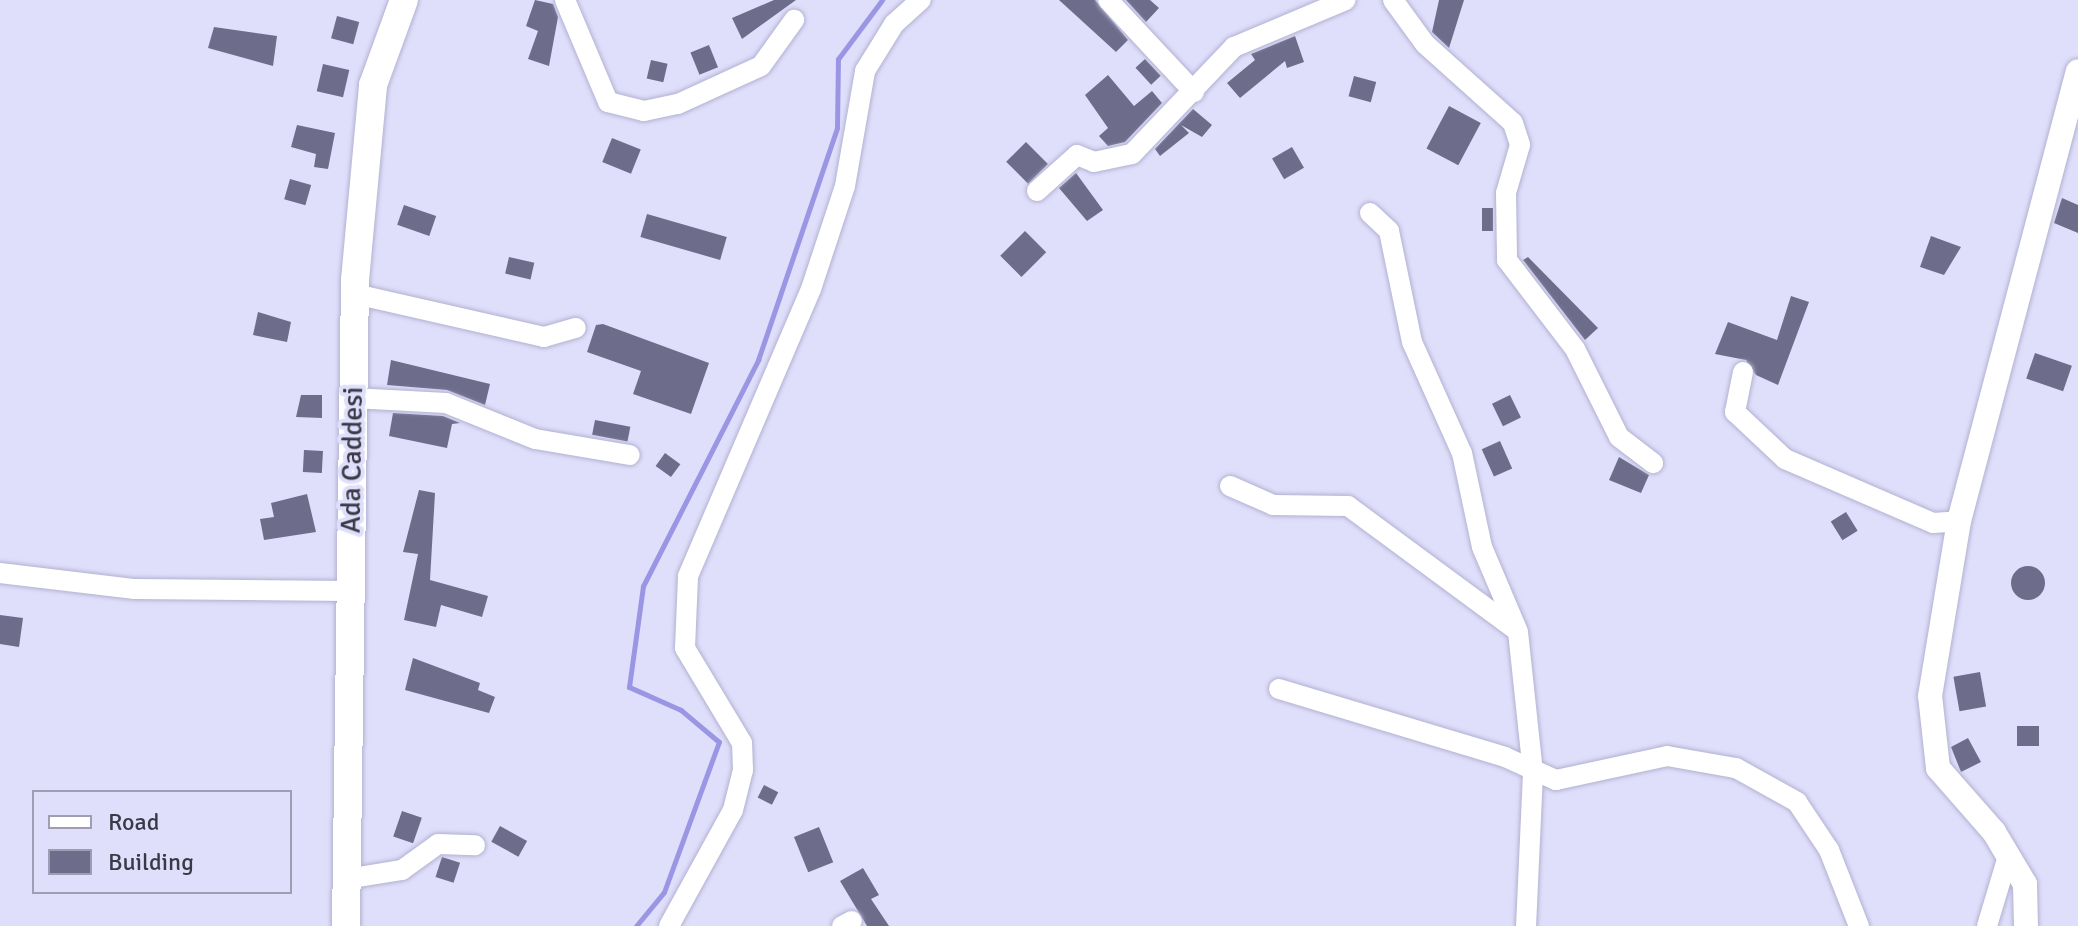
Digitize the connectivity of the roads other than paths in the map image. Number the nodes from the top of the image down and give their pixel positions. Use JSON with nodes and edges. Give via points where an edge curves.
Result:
{"nodes":[{"id":1,"x":404,"y":0,"type":"edge"},
{"id":2,"x":565,"y":0,"type":"edge"},
{"id":3,"x":921,"y":0,"type":"edge"},
{"id":4,"x":1108,"y":0,"type":"edge"},
{"id":5,"x":1346,"y":0,"type":"edge"},
{"id":6,"x":1393,"y":0,"type":"edge"},
{"id":7,"x":794,"y":20,"type":"dead end"},
{"id":8,"x":2078,"y":72,"type":"edge"},
{"id":9,"x":1194,"y":92,"type":"junction"},
{"id":10,"x":1037,"y":191,"type":"dead end"},
{"id":11,"x":1370,"y":213,"type":"dead end"},
{"id":12,"x":355,"y":294,"type":"junction"},
{"id":13,"x":576,"y":328,"type":"dead end"},
{"id":14,"x":1743,"y":372,"type":"dead end"},
{"id":15,"x":353,"y":398,"type":"junction"},
{"id":16,"x":630,"y":455,"type":"dead end"},
{"id":17,"x":1653,"y":463,"type":"dead end"},
{"id":18,"x":1230,"y":486,"type":"dead end"},
{"id":19,"x":1959,"y":521,"type":"junction"},
{"id":20,"x":0,"y":573,"type":"edge"},
{"id":21,"x":350,"y":591,"type":"junction"},
{"id":22,"x":1518,"y":632,"type":"junction"},
{"id":23,"x":1279,"y":689,"type":"dead end"},
{"id":24,"x":1533,"y":773,"type":"junction"},
{"id":25,"x":475,"y":845,"type":"dead end"},
{"id":26,"x":2008,"y":856,"type":"junction"},
{"id":27,"x":346,"y":879,"type":"junction"},
{"id":28,"x":346,"y":926,"type":"edge"},
{"id":29,"x":669,"y":926,"type":"edge"},
{"id":30,"x":1526,"y":926,"type":"edge"},
{"id":31,"x":1859,"y":926,"type":"edge"},
{"id":32,"x":1987,"y":926,"type":"edge"},
{"id":33,"x":2026,"y":926,"type":"edge"}],
"edges":[{"from":1,"to":12,"type":"main road","name":"Ada Caddesi","via":[[373,85]]},
{"from":2,"to":7,"type":"street","via":[[608,102],[644,111],[678,104],[761,66]]},
{"from":3,"to":29,"type":"street","via":[[884,36],[865,71],[845,186],[811,289],[688,576],[685,648],[737,732],[743,770],[733,810]]},
{"from":4,"to":9,"type":"street"},
{"from":5,"to":9,"type":"street","via":[[1234,47]]},
{"from":6,"to":17,"type":"street","via":[[1425,44],[1513,123],[1520,145],[1506,193],[1507,260],[1575,349],[1619,437]]},
{"from":8,"to":19,"type":"street"},
{"from":9,"to":10,"type":"street","via":[[1132,154],[1094,162],[1077,155]]},
{"from":11,"to":22,"type":"street","via":[[1389,231],[1412,342],[1462,453],[1482,547]]},
{"from":12,"to":13,"type":"street","via":[[544,337]]},
{"from":12,"to":15,"type":"main road","name":"Ada Caddesi"},
{"from":14,"to":19,"type":"street","via":[[1735,412],[1785,459],[1933,523]]},
{"from":15,"to":16,"type":"street","via":[[446,403],[535,439]]},
{"from":15,"to":21,"type":"main road","name":"Ada Caddesi"},
{"from":18,"to":22,"type":"street","via":[[1273,505],[1348,506]]},
{"from":19,"to":26,"type":"street","via":[[1930,696],[1938,768]]},
{"from":20,"to":21,"type":"street","via":[[135,589]]},
{"from":21,"to":27,"type":"main road","name":"Ada Caddesi"},
{"from":22,"to":24,"type":"street"},
{"from":23,"to":24,"type":"street","via":[[1505,757]]},
{"from":24,"to":30,"type":"street"},
{"from":24,"to":31,"type":"street","via":[[1556,780],[1667,756],[1736,768],[1797,802],[1829,850]]},
{"from":25,"to":27,"type":"street","via":[[438,844],[402,870]]},
{"from":26,"to":32,"type":"street"},
{"from":26,"to":33,"type":"street","via":[[2025,884]]},
{"from":27,"to":28,"type":"main road","name":"Ada Caddesi"}]}
